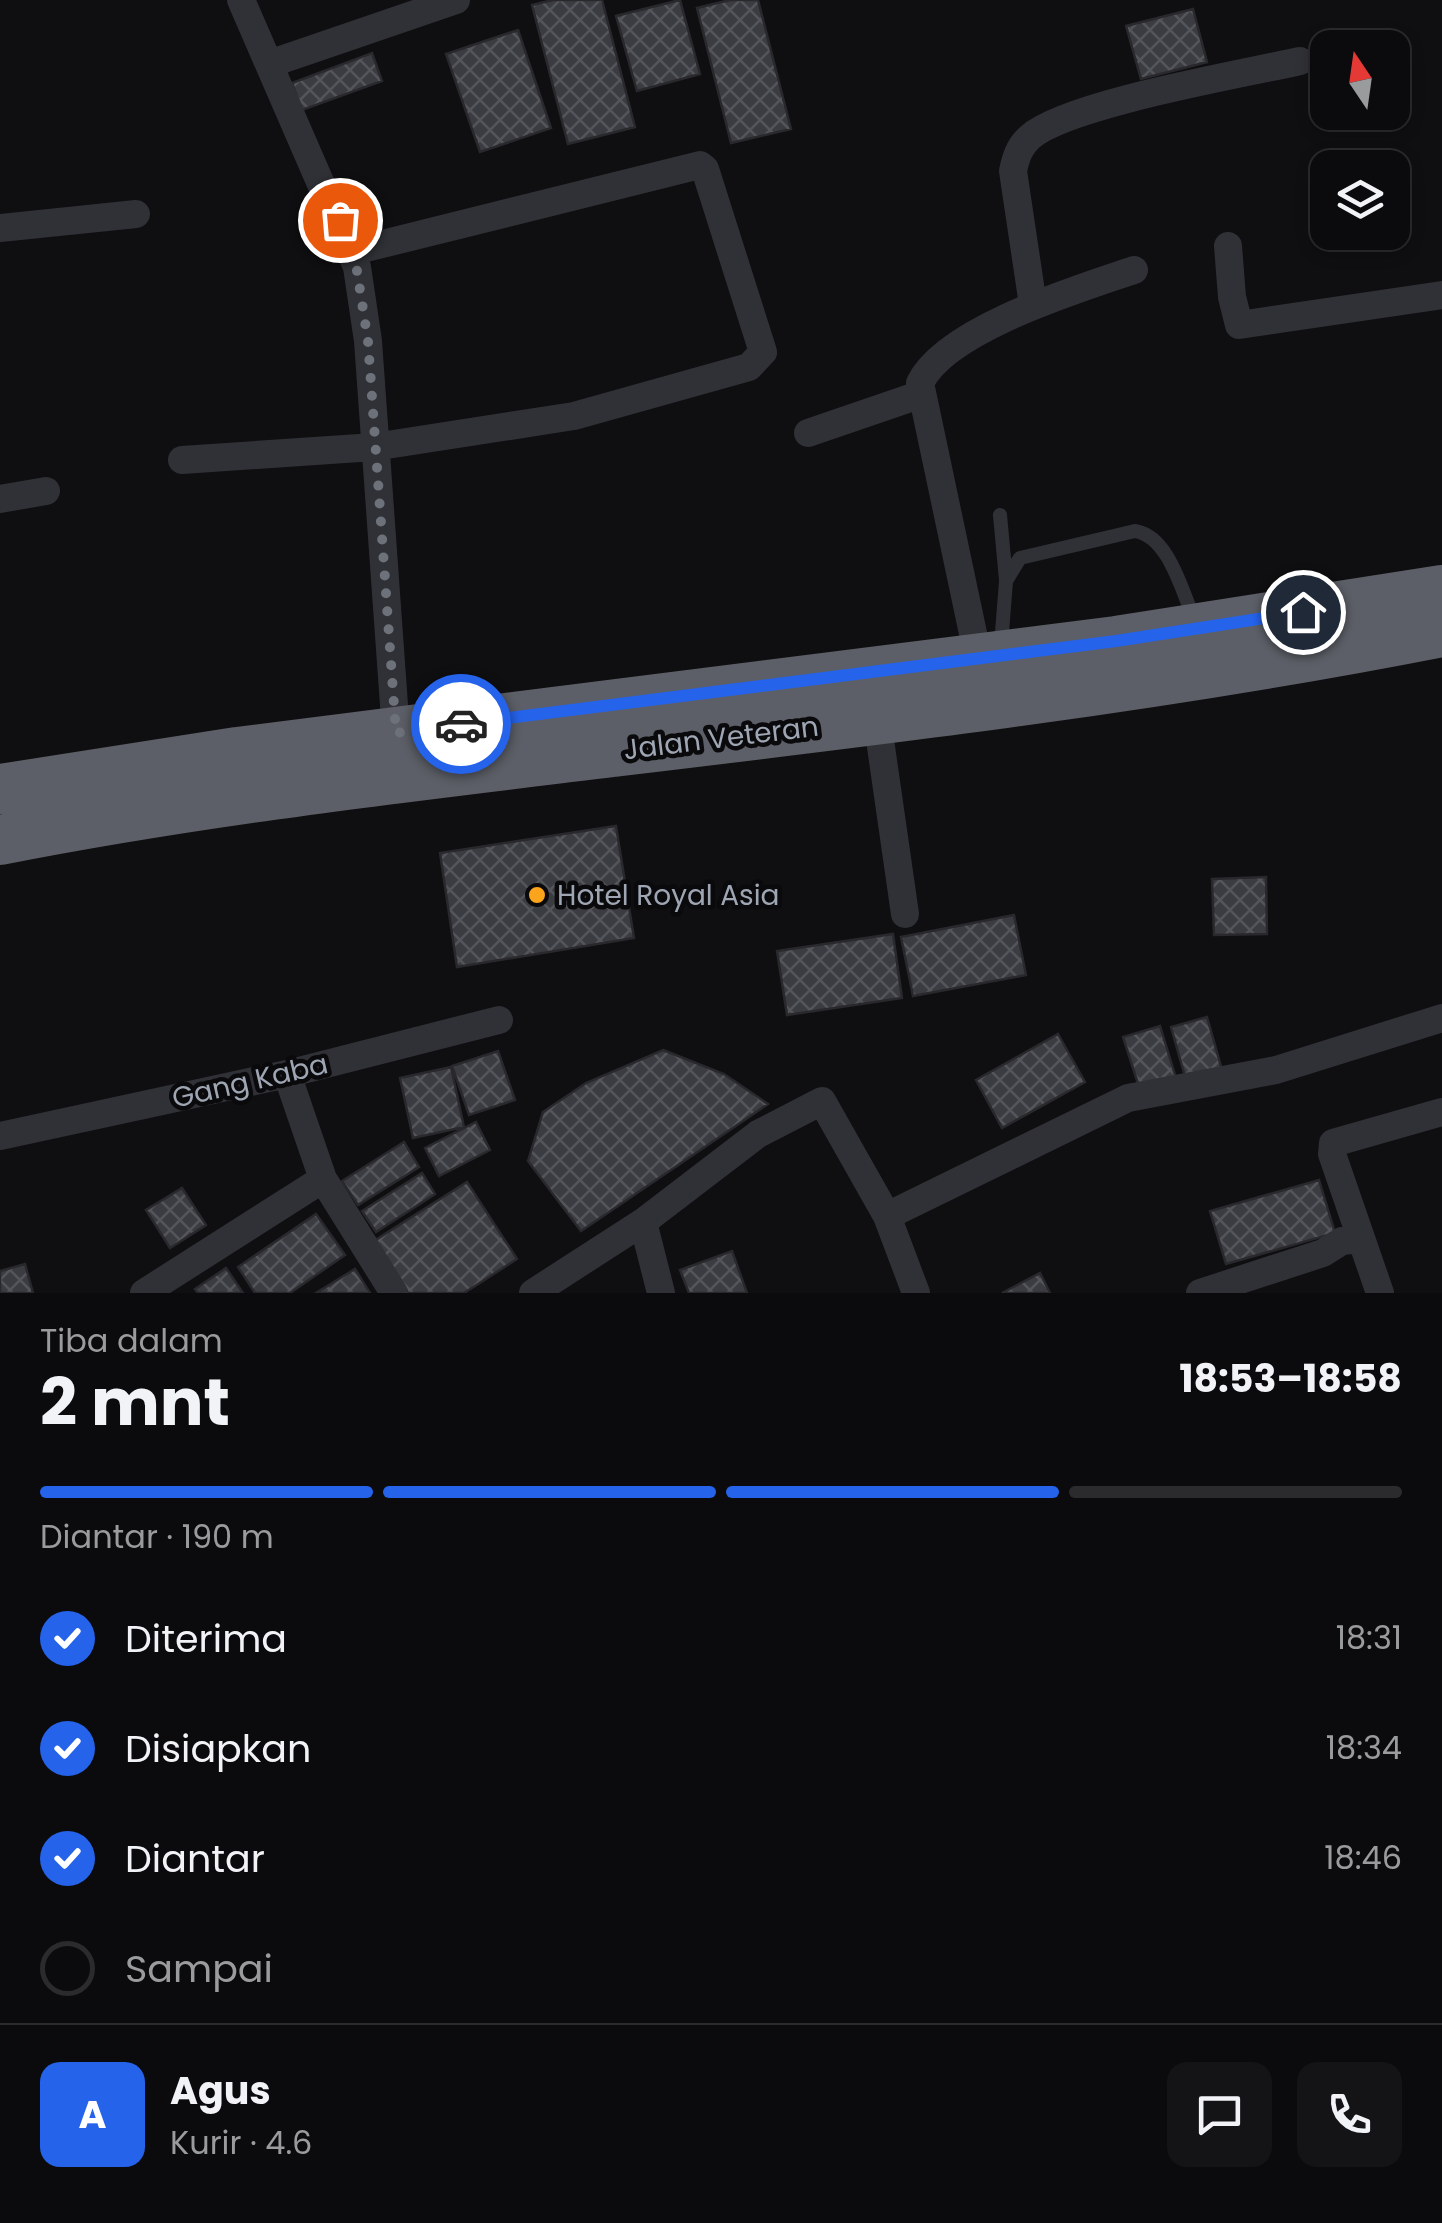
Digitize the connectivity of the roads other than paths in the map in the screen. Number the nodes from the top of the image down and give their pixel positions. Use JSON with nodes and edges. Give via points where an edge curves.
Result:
{"nodes":[{"id":1,"x":241,"y":0,"type":"edge"},
{"id":2,"x":456,"y":0,"type":"edge"},
{"id":3,"x":1300,"y":60,"type":"dead end"},
{"id":4,"x":269,"y":64,"type":"junction"},
{"id":5,"x":136,"y":214,"type":"dead end"},
{"id":6,"x":0,"y":228,"type":"edge"},
{"id":7,"x":1228,"y":246,"type":"dead end"},
{"id":8,"x":354,"y":252,"type":"junction"},
{"id":9,"x":1134,"y":270,"type":"dead end"},
{"id":10,"x":1442,"y":296,"type":"edge"},
{"id":11,"x":1032,"y":305,"type":"junction"},
{"id":12,"x":920,"y":395,"type":"junction"},
{"id":13,"x":808,"y":433,"type":"dead end"},
{"id":14,"x":374,"y":447,"type":"junction"},
{"id":15,"x":182,"y":460,"type":"dead end"},
{"id":16,"x":46,"y":492,"type":"dead end"},
{"id":17,"x":0,"y":499,"type":"edge"},
{"id":18,"x":1000,"y":515,"type":"dead end"},
{"id":19,"x":1006,"y":581,"type":"junction"},
{"id":20,"x":1442,"y":590,"type":"edge"},
{"id":21,"x":1198,"y":628,"type":"junction"},
{"id":22,"x":1442,"y":632,"type":"edge"},
{"id":23,"x":990,"y":656,"type":"junction"},
{"id":24,"x":877,"y":719,"type":"junction"},
{"id":25,"x":396,"y":733,"type":"junction"},
{"id":26,"x":0,"y":789,"type":"edge"},
{"id":27,"x":0,"y":840,"type":"edge"},
{"id":28,"x":905,"y":914,"type":"dead end"},
{"id":29,"x":1442,"y":1018,"type":"edge"},
{"id":30,"x":498,"y":1020,"type":"dead end"},
{"id":31,"x":287,"y":1074,"type":"junction"},
{"id":32,"x":1442,"y":1112,"type":"edge"},
{"id":33,"x":0,"y":1136,"type":"edge"},
{"id":34,"x":323,"y":1179,"type":"junction"},
{"id":35,"x":887,"y":1216,"type":"junction"},
{"id":36,"x":644,"y":1222,"type":"junction"},
{"id":37,"x":1360,"y":1240,"type":"junction"},
{"id":38,"x":144,"y":1293,"type":"edge"},
{"id":39,"x":394,"y":1293,"type":"edge"},
{"id":40,"x":533,"y":1293,"type":"edge"},
{"id":41,"x":662,"y":1293,"type":"edge"},
{"id":42,"x":916,"y":1293,"type":"edge"},
{"id":43,"x":1200,"y":1293,"type":"edge"},
{"id":44,"x":1380,"y":1293,"type":"edge"}],
"edges":[{"from":1,"to":4,"type":"street"},
{"from":2,"to":4,"type":"street"},
{"from":3,"to":11,"type":"street","via":[[1076,114],[1029,138],[1016,153],[1013,171]]},
{"from":4,"to":8,"type":"street"},
{"from":5,"to":6,"type":"street"},
{"from":7,"to":10,"type":"street","via":[[1240,325]]},
{"from":8,"to":14,"type":"street"},
{"from":8,"to":14,"type":"street","via":[[700,165],[763,352],[749,367],[574,416]]},
{"from":9,"to":11,"type":"street"},
{"from":11,"to":12,"type":"street","via":[[936,358]]},
{"from":12,"to":13,"type":"street"},
{"from":12,"to":23,"type":"street"},
{"from":14,"to":15,"type":"street"},
{"from":14,"to":25,"type":"street"},
{"from":16,"to":17,"type":"street"},
{"from":18,"to":19,"type":"lane"},
{"from":19,"to":21,"type":"lane","via":[[1020,558],[1033,553],[1149,533]]},
{"from":19,"to":23,"type":"lane"},
{"from":20,"to":21,"type":"highway","name":"Jalan Veteran"},
{"from":21,"to":23,"type":"highway","name":"Jalan Veteran"},
{"from":22,"to":24,"type":"highway","name":"Jalan Veteran","via":[[1123,688]]},
{"from":23,"to":25,"type":"highway","name":"Jalan Veteran"},
{"from":24,"to":27,"type":"highway","name":"Jalan Veteran","via":[[128,814]]},
{"from":24,"to":28,"type":"street"},
{"from":25,"to":26,"type":"highway","name":"Jalan Veteran"},
{"from":29,"to":35,"type":"street","via":[[1276,1070],[1128,1098]]},
{"from":30,"to":31,"type":"street","name":"Gang Kaba"},
{"from":31,"to":33,"type":"street","name":"Gang Kaba"},
{"from":31,"to":34,"type":"street"},
{"from":32,"to":37,"type":"street","via":[[1333,1143]]},
{"from":34,"to":38,"type":"street"},
{"from":34,"to":39,"type":"street"},
{"from":35,"to":36,"type":"street","via":[[822,1101],[758,1134]]},
{"from":35,"to":42,"type":"street"},
{"from":36,"to":40,"type":"street"},
{"from":36,"to":41,"type":"street"},
{"from":37,"to":43,"type":"street"},
{"from":37,"to":44,"type":"street"}]}
